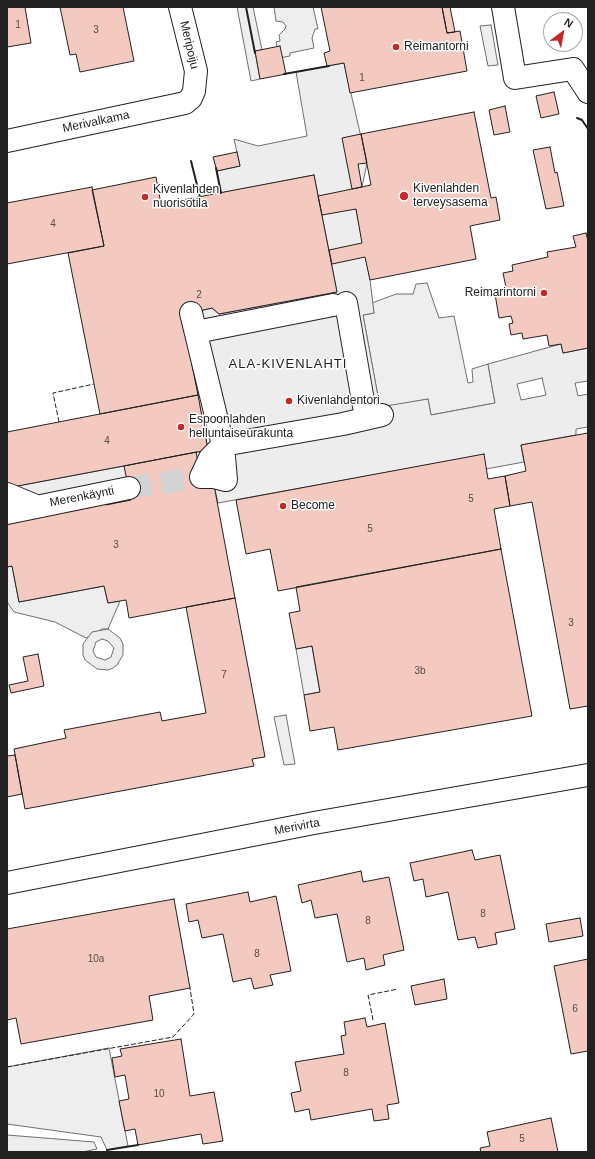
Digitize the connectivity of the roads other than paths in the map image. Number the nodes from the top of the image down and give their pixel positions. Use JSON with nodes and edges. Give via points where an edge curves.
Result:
{"nodes":[{"id":1,"x":180,"y":7,"type":"edge"},
{"id":2,"x":503,"y":7,"type":"edge"},
{"id":3,"x":588,"y":92,"type":"edge"},
{"id":4,"x":185,"y":103,"type":"joint"},
{"id":5,"x":7,"y":141,"type":"edge"},
{"id":6,"x":224,"y":445,"type":"junction"},
{"id":7,"x":128,"y":488,"type":"tunnel mouth"},
{"id":8,"x":7,"y":494,"type":"edge"},
{"id":9,"x":36,"y":506,"type":"junction"},
{"id":10,"x":7,"y":513,"type":"edge"},
{"id":11,"x":588,"y":775,"type":"edge"},
{"id":12,"x":7,"y":884,"type":"edge"}],
"edges":[{"from":1,"to":4,"type":"street","name":"Meripoiju","via":[[196,71],[194,91]]},
{"from":2,"to":3,"type":"street","via":[[515,78],[573,69]]},
{"from":4,"to":5,"type":"street","name":"Merivalkama"},
{"from":6,"to":6,"type":"street","via":[[226,480],[201,477],[210,458]]},
{"from":6,"to":6,"type":"street","via":[[194,322],[340,304],[374,417]]},
{"from":7,"to":9,"type":"street","name":"Merenkäynti"},
{"from":8,"to":9,"type":"street","name":"Merenkäynti"},
{"from":9,"to":10,"type":"street","name":"Merenkäynti"},
{"from":11,"to":12,"type":"street","name":"Merivirta","via":[[314,823]]}]}
